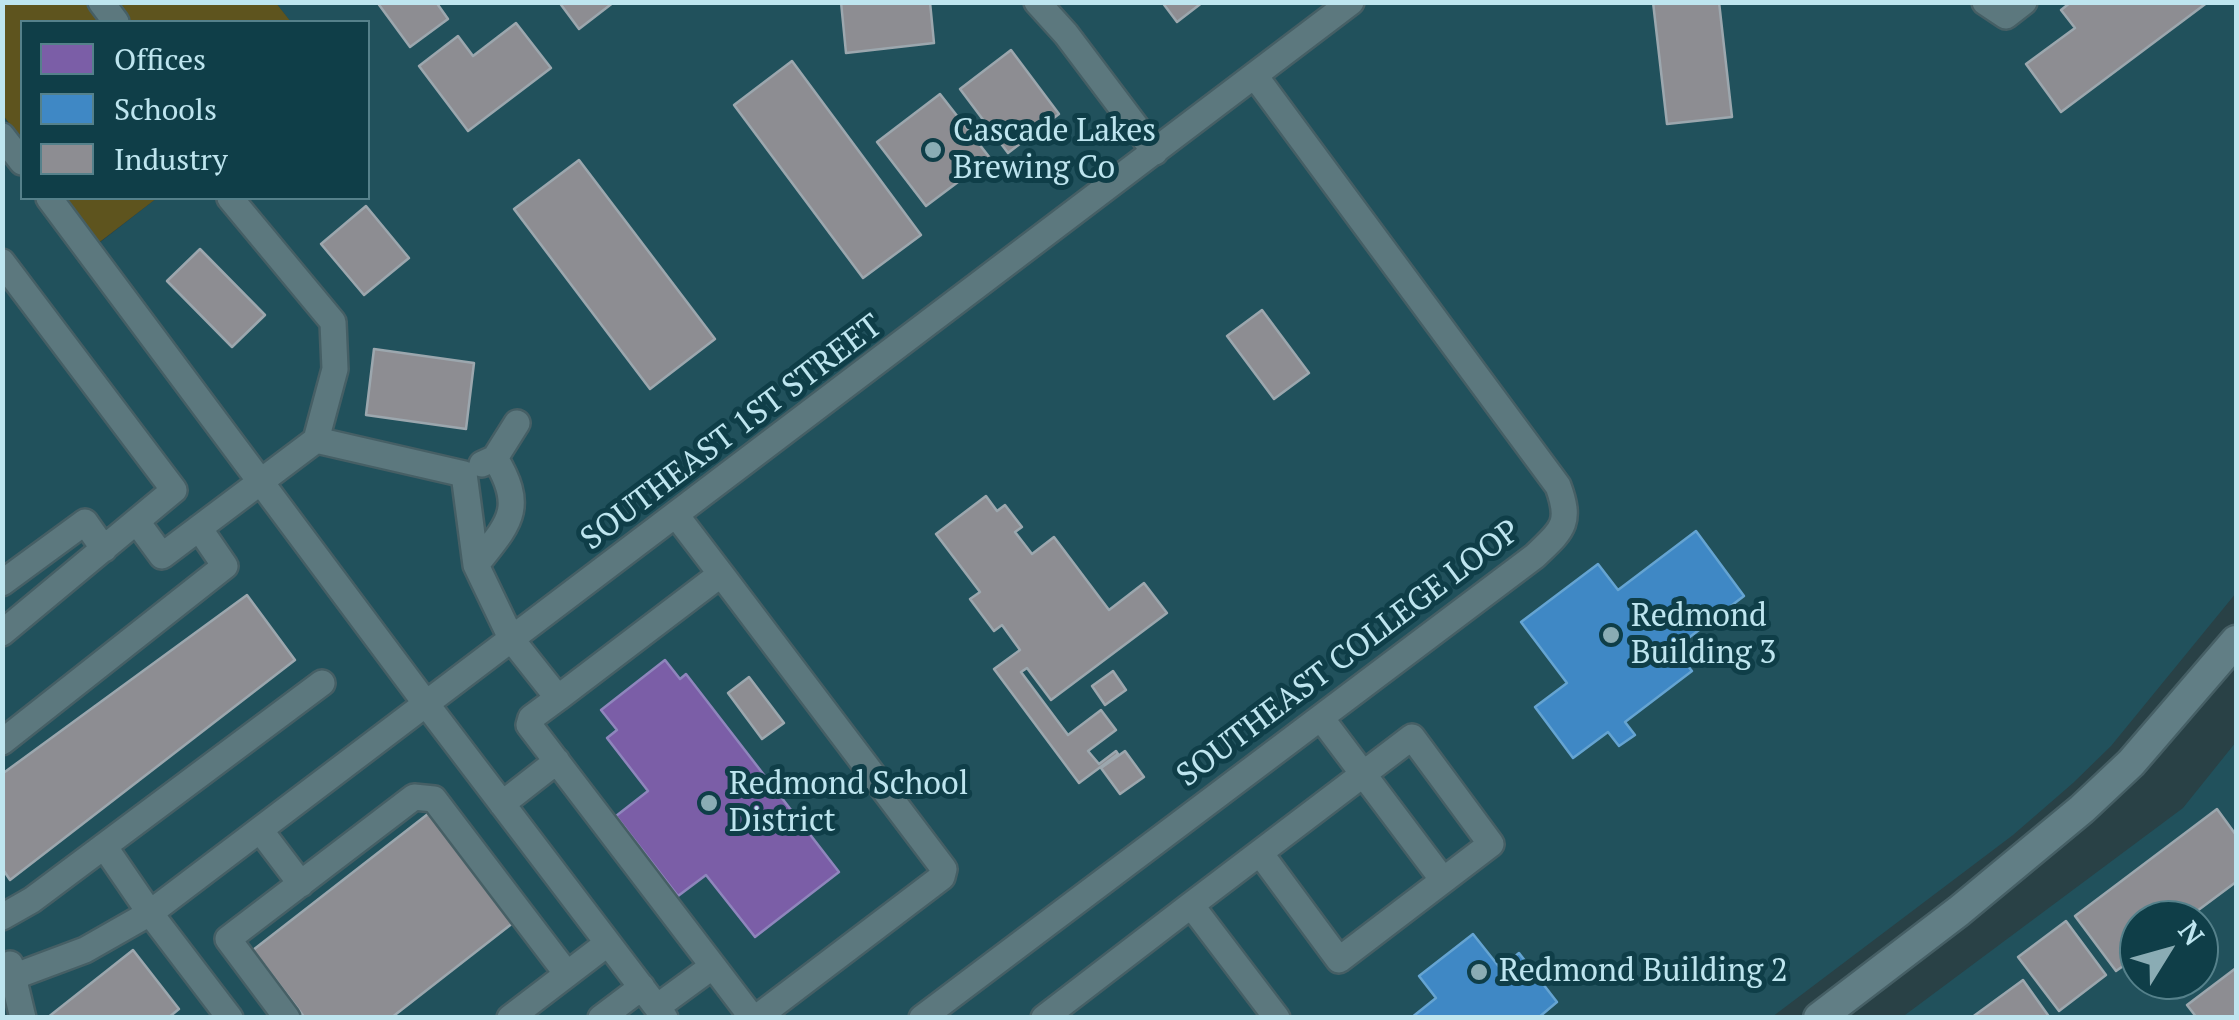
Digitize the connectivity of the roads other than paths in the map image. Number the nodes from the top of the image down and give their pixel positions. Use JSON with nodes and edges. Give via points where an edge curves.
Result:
{"nodes":[{"id":1,"x":1038,"y":2,"type":"edge"},
{"id":2,"x":1351,"y":2,"type":"edge"},
{"id":3,"x":1986,"y":2,"type":"edge"},
{"id":4,"x":2024,"y":2,"type":"edge"},
{"id":5,"x":1255,"y":76,"type":"junction"},
{"id":6,"x":2,"y":136,"type":"edge"},
{"id":7,"x":1155,"y":152,"type":"junction"},
{"id":8,"x":15,"y":163,"type":"edge"},
{"id":9,"x":50,"y":200,"type":"edge"},
{"id":10,"x":232,"y":200,"type":"edge"},
{"id":11,"x":2,"y":262,"type":"edge"},
{"id":12,"x":518,"y":423,"type":"dead end"},
{"id":13,"x":316,"y":440,"type":"junction"},
{"id":14,"x":496,"y":458,"type":"junction"},
{"id":15,"x":464,"y":474,"type":"junction"},
{"id":16,"x":261,"y":483,"type":"junction"},
{"id":17,"x":676,"y":515,"type":"junction"},
{"id":18,"x":138,"y":522,"type":"junction"},
{"id":19,"x":199,"y":528,"type":"junction"},
{"id":20,"x":104,"y":549,"type":"junction"},
{"id":21,"x":476,"y":565,"type":"junction"},
{"id":22,"x":721,"y":574,"type":"junction"},
{"id":23,"x":2,"y":584,"type":"edge"},
{"id":24,"x":2,"y":633,"type":"edge"},
{"id":25,"x":512,"y":640,"type":"junction"},
{"id":26,"x":2236,"y":640,"type":"edge"},
{"id":27,"x":322,"y":684,"type":"dead end"},
{"id":28,"x":558,"y":698,"type":"junction"},
{"id":29,"x":426,"y":705,"type":"junction"},
{"id":30,"x":1321,"y":718,"type":"junction"},
{"id":31,"x":2,"y":742,"type":"edge"},
{"id":32,"x":557,"y":761,"type":"junction"},
{"id":33,"x":1363,"y":774,"type":"junction"},
{"id":34,"x":502,"y":804,"type":"junction"},
{"id":35,"x":260,"y":830,"type":"junction"},
{"id":36,"x":104,"y":846,"type":"junction"},
{"id":37,"x":1260,"y":853,"type":"junction"},
{"id":38,"x":1443,"y":880,"type":"junction"},
{"id":39,"x":301,"y":884,"type":"junction"},
{"id":40,"x":1191,"y":906,"type":"junction"},
{"id":41,"x":150,"y":913,"type":"junction"},
{"id":42,"x":2,"y":917,"type":"edge"},
{"id":43,"x":608,"y":943,"type":"junction"},
{"id":44,"x":712,"y":966,"type":"junction"},
{"id":45,"x":6,"y":971,"type":"edge"},
{"id":46,"x":567,"y":974,"type":"junction"},
{"id":47,"x":655,"y":1004,"type":"edge"},
{"id":48,"x":233,"y":1013,"type":"edge"},
{"id":49,"x":938,"y":1013,"type":"edge"},
{"id":50,"x":24,"y":1018,"type":"edge"},
{"id":51,"x":286,"y":1018,"type":"edge"},
{"id":52,"x":510,"y":1018,"type":"edge"},
{"id":53,"x":602,"y":1018,"type":"edge"},
{"id":54,"x":1044,"y":1018,"type":"edge"},
{"id":55,"x":1278,"y":1018,"type":"edge"},
{"id":56,"x":1819,"y":1018,"type":"edge"}],
"edges":[{"from":1,"to":7,"type":"street"},
{"from":2,"to":5,"type":"street","name":"SOUTHEAST 1ST STREET"},
{"from":3,"to":4,"type":"street","via":[[2006,16]]},
{"from":5,"to":7,"type":"street","name":"SOUTHEAST 1ST STREET"},
{"from":5,"to":30,"type":"street","name":"SOUTHEAST COLLEGE LOOP","via":[[1558,486],[1566,506],[1564,522],[1535,556]]},
{"from":6,"to":8,"type":"street"},
{"from":7,"to":17,"type":"street","name":"SOUTHEAST 1ST STREET"},
{"from":9,"to":16,"type":"street"},
{"from":10,"to":13,"type":"street","via":[[333,322],[335,369]]},
{"from":11,"to":18,"type":"street","via":[[174,490]]},
{"from":12,"to":14,"type":"street"},
{"from":13,"to":15,"type":"street"},
{"from":13,"to":16,"type":"street"},
{"from":14,"to":15,"type":"street"},
{"from":14,"to":21,"type":"street","via":[[510,482],[510,522]]},
{"from":15,"to":21,"type":"street"},
{"from":16,"to":19,"type":"street"},
{"from":16,"to":29,"type":"street"},
{"from":17,"to":22,"type":"street"},
{"from":17,"to":25,"type":"street","name":"SOUTHEAST 1ST STREET"},
{"from":18,"to":19,"type":"street","via":[[162,556]]},
{"from":18,"to":20,"type":"street"},
{"from":19,"to":31,"type":"street","via":[[225,566]]},
{"from":20,"to":23,"type":"street","via":[[85,522]]},
{"from":20,"to":24,"type":"street"},
{"from":21,"to":25,"type":"street"},
{"from":22,"to":28,"type":"street"},
{"from":22,"to":44,"type":"street","via":[[944,870],[760,1016],[750,1016]]},
{"from":25,"to":28,"type":"street"},
{"from":25,"to":29,"type":"street","name":"SOUTHEAST 1ST STREET"},
{"from":26,"to":56,"type":"main road","via":[[2131,762],[2082,808]]},
{"from":27,"to":36,"type":"street"},
{"from":28,"to":32,"type":"street","via":[[528,725]]},
{"from":29,"to":34,"type":"street"},
{"from":29,"to":35,"type":"street","name":"SOUTHEAST 1ST STREET"},
{"from":30,"to":33,"type":"street"},
{"from":30,"to":49,"type":"street","name":"SOUTHEAST COLLEGE LOOP"},
{"from":32,"to":34,"type":"street"},
{"from":32,"to":44,"type":"street"},
{"from":33,"to":37,"type":"street"},
{"from":33,"to":38,"type":"street"},
{"from":33,"to":38,"type":"street","via":[[1412,737],[1491,844]]},
{"from":34,"to":43,"type":"street"},
{"from":35,"to":39,"type":"street"},
{"from":35,"to":41,"type":"street","name":"SOUTHEAST 1ST STREET"},
{"from":36,"to":41,"type":"street"},
{"from":36,"to":42,"type":"street"},
{"from":37,"to":38,"type":"street","via":[[1339,960]]},
{"from":37,"to":40,"type":"street"},
{"from":39,"to":46,"type":"street","via":[[414,797],[434,799]]},
{"from":39,"to":51,"type":"street","via":[[228,939]]},
{"from":40,"to":54,"type":"street"},
{"from":40,"to":55,"type":"street"},
{"from":41,"to":45,"type":"street","name":"SOUTHEAST 1ST STREET","via":[[85,950]]},
{"from":41,"to":48,"type":"street"},
{"from":43,"to":46,"type":"street"},
{"from":43,"to":47,"type":"street"},
{"from":44,"to":47,"type":"street"},
{"from":45,"to":50,"type":"street"},
{"from":46,"to":52,"type":"street"},
{"from":47,"to":53,"type":"street"}]}
